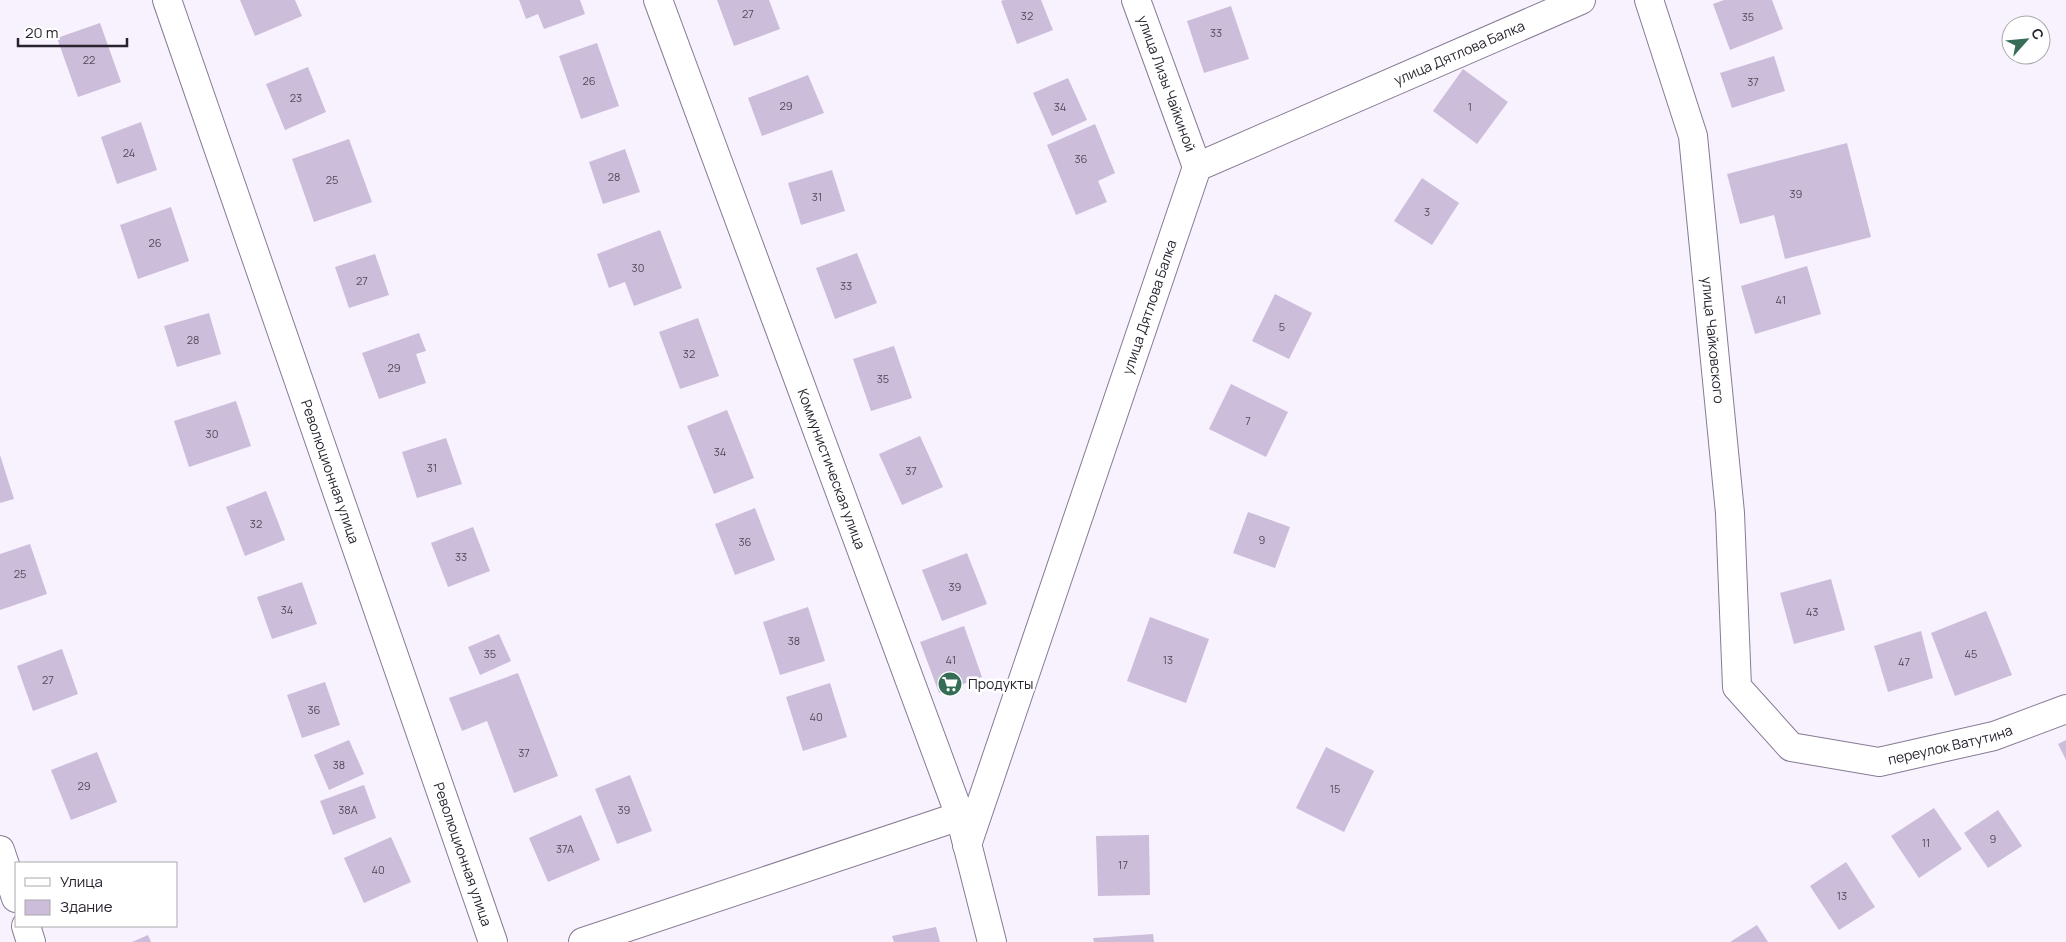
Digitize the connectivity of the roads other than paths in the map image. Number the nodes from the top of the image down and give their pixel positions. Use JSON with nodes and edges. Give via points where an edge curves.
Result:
{"nodes":[{"id":1,"x":167,"y":0,"type":"edge"},
{"id":2,"x":658,"y":0,"type":"edge"},
{"id":3,"x":1136,"y":0,"type":"edge"},
{"id":4,"x":1581,"y":0,"type":"edge"},
{"id":5,"x":1649,"y":0,"type":"edge"},
{"id":6,"x":1197,"y":167,"type":"junction"},
{"id":7,"x":1737,"y":687,"type":"joint"},
{"id":8,"x":2066,"y":708,"type":"edge"},
{"id":9,"x":960,"y":816,"type":"junction"},
{"id":10,"x":967,"y":845,"type":"junction"},
{"id":11,"x":0,"y":850,"type":"edge"},
{"id":12,"x":15,"y":895,"type":"edge"},
{"id":13,"x":26,"y":927,"type":"edge"},
{"id":14,"x":31,"y":942,"type":"edge"},
{"id":15,"x":493,"y":942,"type":"edge"},
{"id":16,"x":583,"y":942,"type":"edge"},
{"id":17,"x":992,"y":942,"type":"edge"}],
"edges":[{"from":1,"to":15,"type":"street","name":"Революционная улица"},
{"from":2,"to":9,"type":"street","name":"Коммунистическая улица"},
{"from":3,"to":6,"type":"street","name":"улица Лизы Чайкиной"},
{"from":4,"to":6,"type":"street","name":"улица Дятлова Балка"},
{"from":5,"to":7,"type":"street","name":"улица Чайковского","via":[[1693,136],[1730,512]]},
{"from":6,"to":10,"type":"street","name":"улица Дятлова Балка"},
{"from":7,"to":8,"type":"street","name":"переулок Ватутина","via":[[1791,746],[1879,762],[1994,736]]},
{"from":9,"to":10,"type":"street","name":"Коммунистическая улица"},
{"from":9,"to":16,"type":"street"},
{"from":10,"to":17,"type":"street","name":"Коммунистическая улица"},
{"from":11,"to":12,"type":"street"},
{"from":13,"to":14,"type":"street"}]}
